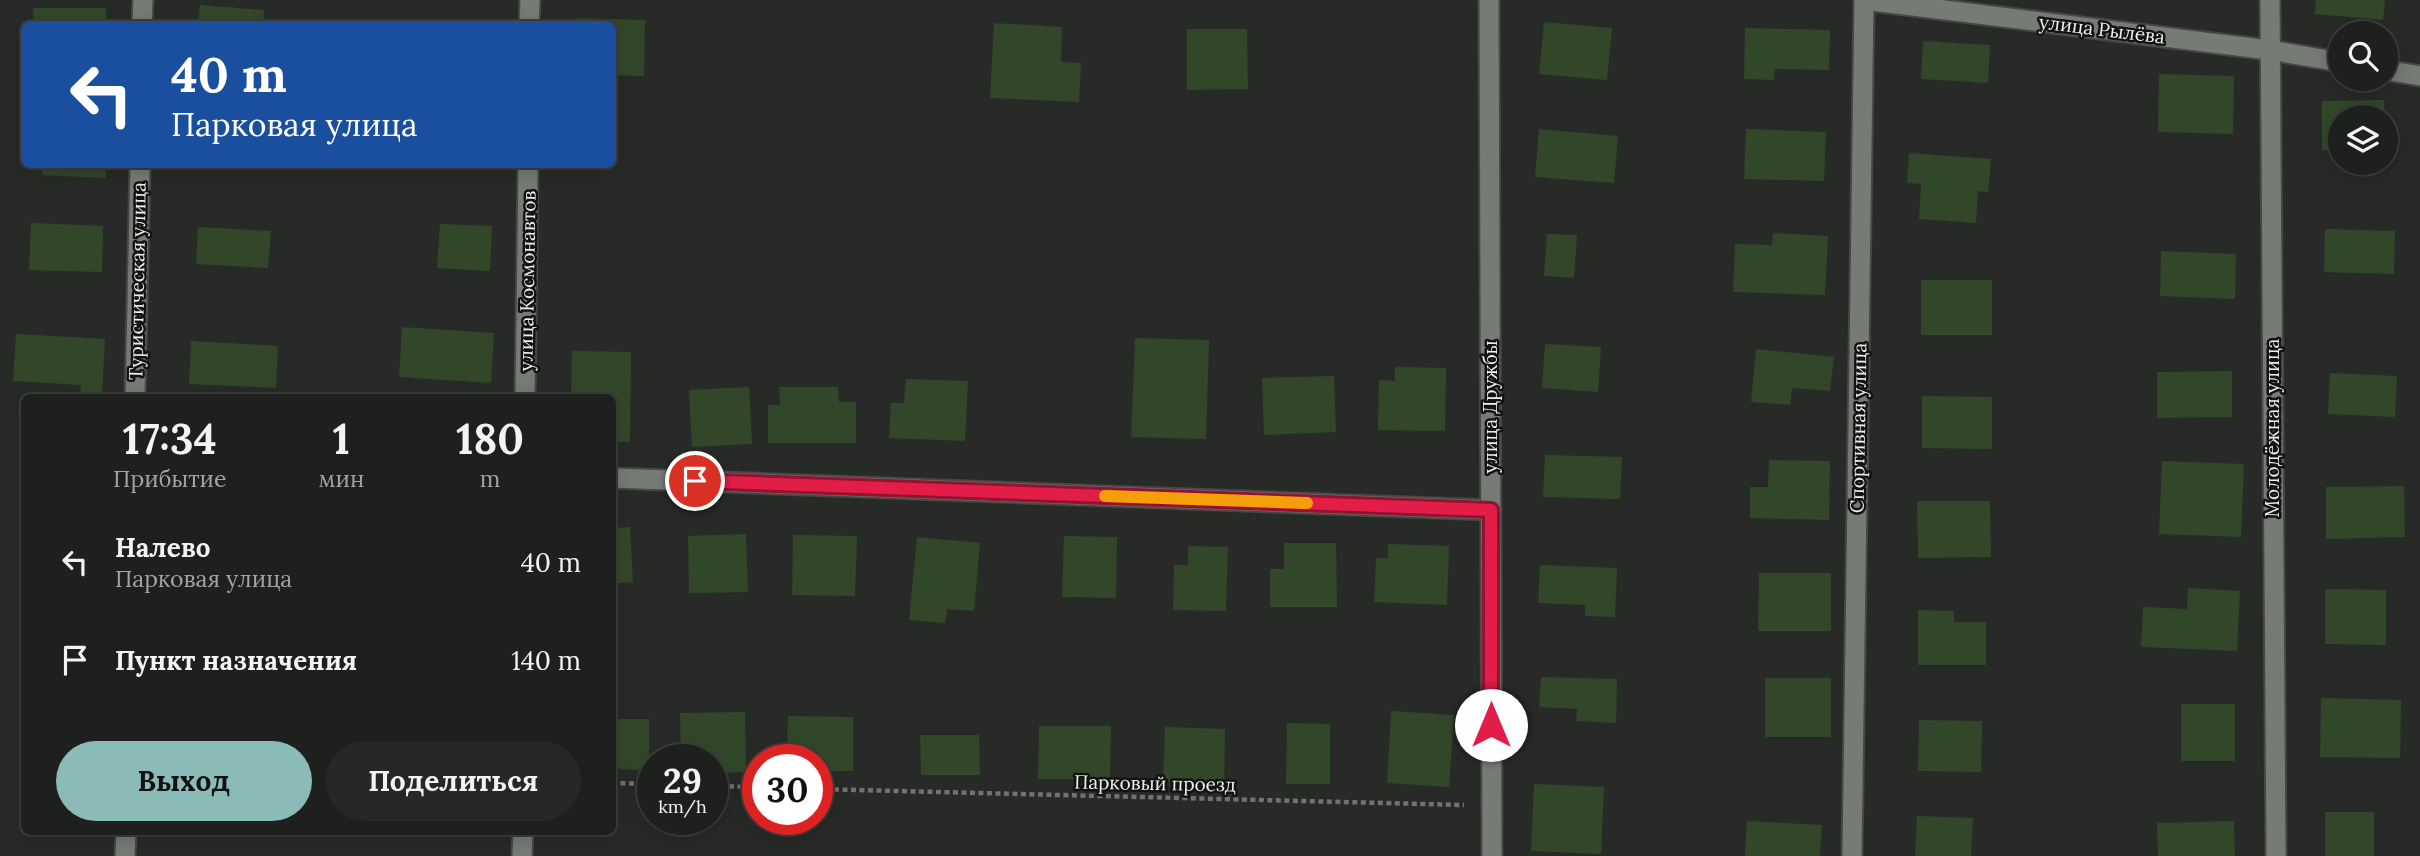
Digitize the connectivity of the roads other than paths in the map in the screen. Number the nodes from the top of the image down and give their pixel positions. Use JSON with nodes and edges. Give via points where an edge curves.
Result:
{"nodes":[{"id":1,"x":143,"y":0,"type":"edge"},
{"id":2,"x":530,"y":0,"type":"edge"},
{"id":3,"x":1489,"y":0,"type":"edge"},
{"id":4,"x":1864,"y":0,"type":"edge"},
{"id":5,"x":2270,"y":0,"type":"edge"},
{"id":6,"x":142,"y":21,"type":"edge"},
{"id":7,"x":529,"y":21,"type":"edge"},
{"id":8,"x":2269,"y":50,"type":"junction"},
{"id":9,"x":2328,"y":60,"type":"edge"},
{"id":10,"x":2398,"y":72,"type":"edge"},
{"id":11,"x":2420,"y":76,"type":"edge"},
{"id":12,"x":140,"y":168,"type":"edge"},
{"id":13,"x":528,"y":168,"type":"edge"},
{"id":14,"x":135,"y":394,"type":"edge"},
{"id":15,"x":525,"y":394,"type":"edge"},
{"id":16,"x":616,"y":478,"type":"edge"},
{"id":17,"x":1491,"y":510,"type":"junction"},
{"id":18,"x":126,"y":835,"type":"edge"},
{"id":19,"x":523,"y":835,"type":"edge"},
{"id":20,"x":125,"y":856,"type":"edge"},
{"id":21,"x":523,"y":856,"type":"edge"},
{"id":22,"x":1492,"y":856,"type":"edge"},
{"id":23,"x":1852,"y":856,"type":"edge"},
{"id":24,"x":2276,"y":856,"type":"edge"}],
"edges":[{"from":1,"to":6,"type":"street"},
{"from":2,"to":7,"type":"street"},
{"from":3,"to":17,"type":"street","name":"улица Дружбы"},
{"from":4,"to":8,"type":"street","name":"улица Рылёва"},
{"from":4,"to":23,"type":"street","name":"Спортивная улица"},
{"from":5,"to":8,"type":"street","name":"Молодёжная улица"},
{"from":8,"to":9,"type":"street","name":"улица Рылёва"},
{"from":8,"to":24,"type":"street","name":"Молодёжная улица"},
{"from":10,"to":11,"type":"street"},
{"from":12,"to":14,"type":"street","name":"Туристическая улица"},
{"from":13,"to":15,"type":"street","name":"улица Космонавтов"},
{"from":16,"to":17,"type":"street"},
{"from":17,"to":22,"type":"street","name":"улица Дружбы"},
{"from":18,"to":20,"type":"street"},
{"from":19,"to":21,"type":"street"}]}
